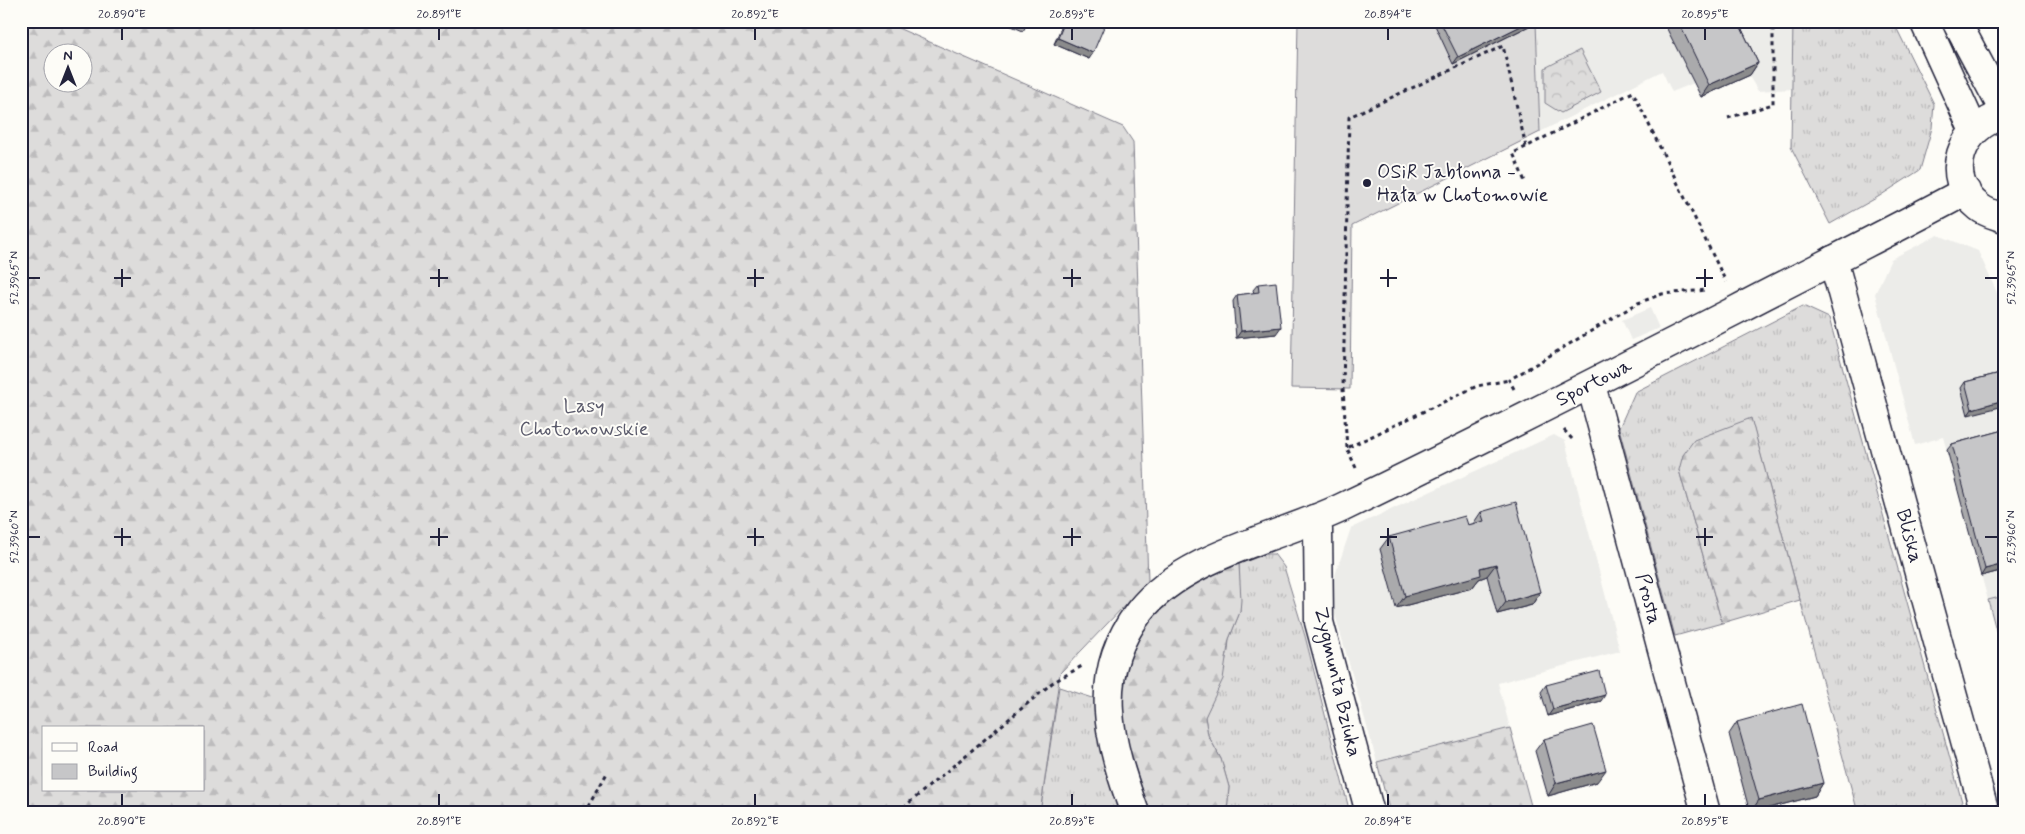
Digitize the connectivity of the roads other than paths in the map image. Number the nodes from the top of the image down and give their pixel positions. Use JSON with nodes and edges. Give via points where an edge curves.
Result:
{"nodes":[{"id":1,"x":1924,"y":21,"type":"edge"},
{"id":2,"x":1956,"y":21,"type":"edge"},
{"id":3,"x":2004,"y":110,"type":"edge"},
{"id":4,"x":2004,"y":115,"type":"edge"},
{"id":5,"x":1974,"y":131,"type":"junction"},
{"id":6,"x":1966,"y":191,"type":"junction"},
{"id":7,"x":2004,"y":218,"type":"edge"},
{"id":8,"x":1833,"y":260,"type":"junction"},
{"id":9,"x":1591,"y":385,"type":"junction"},
{"id":10,"x":1314,"y":519,"type":"junction"},
{"id":11,"x":1135,"y":813,"type":"edge"},
{"id":12,"x":1370,"y":813,"type":"edge"},
{"id":13,"x":1706,"y":813,"type":"edge"},
{"id":14,"x":1984,"y":813,"type":"edge"}],
"edges":[{"from":1,"to":5,"type":"street"},
{"from":2,"to":3,"type":"street"},
{"from":4,"to":5,"type":"street","via":[[1992,118]]},
{"from":5,"to":6,"type":"street","via":[[1961,152],[1959,166]]},
{"from":6,"to":7,"type":"street","via":[[1978,207]]},
{"from":6,"to":8,"type":"street","name":"Sportowa"},
{"from":8,"to":9,"type":"street","name":"Sportowa"},
{"from":8,"to":14,"type":"street","name":"Bliska"},
{"from":9,"to":10,"type":"street","name":"Sportowa"},
{"from":9,"to":13,"type":"street","name":"Prosta"},
{"from":10,"to":11,"type":"street","name":"Sportowa","via":[[1215,557],[1172,582],[1152,597],[1126,631],[1111,667],[1109,715],[1122,776]]},
{"from":10,"to":12,"type":"street","name":"Zygmunta Bziuka","via":[[1318,530],[1319,622]]}]}
